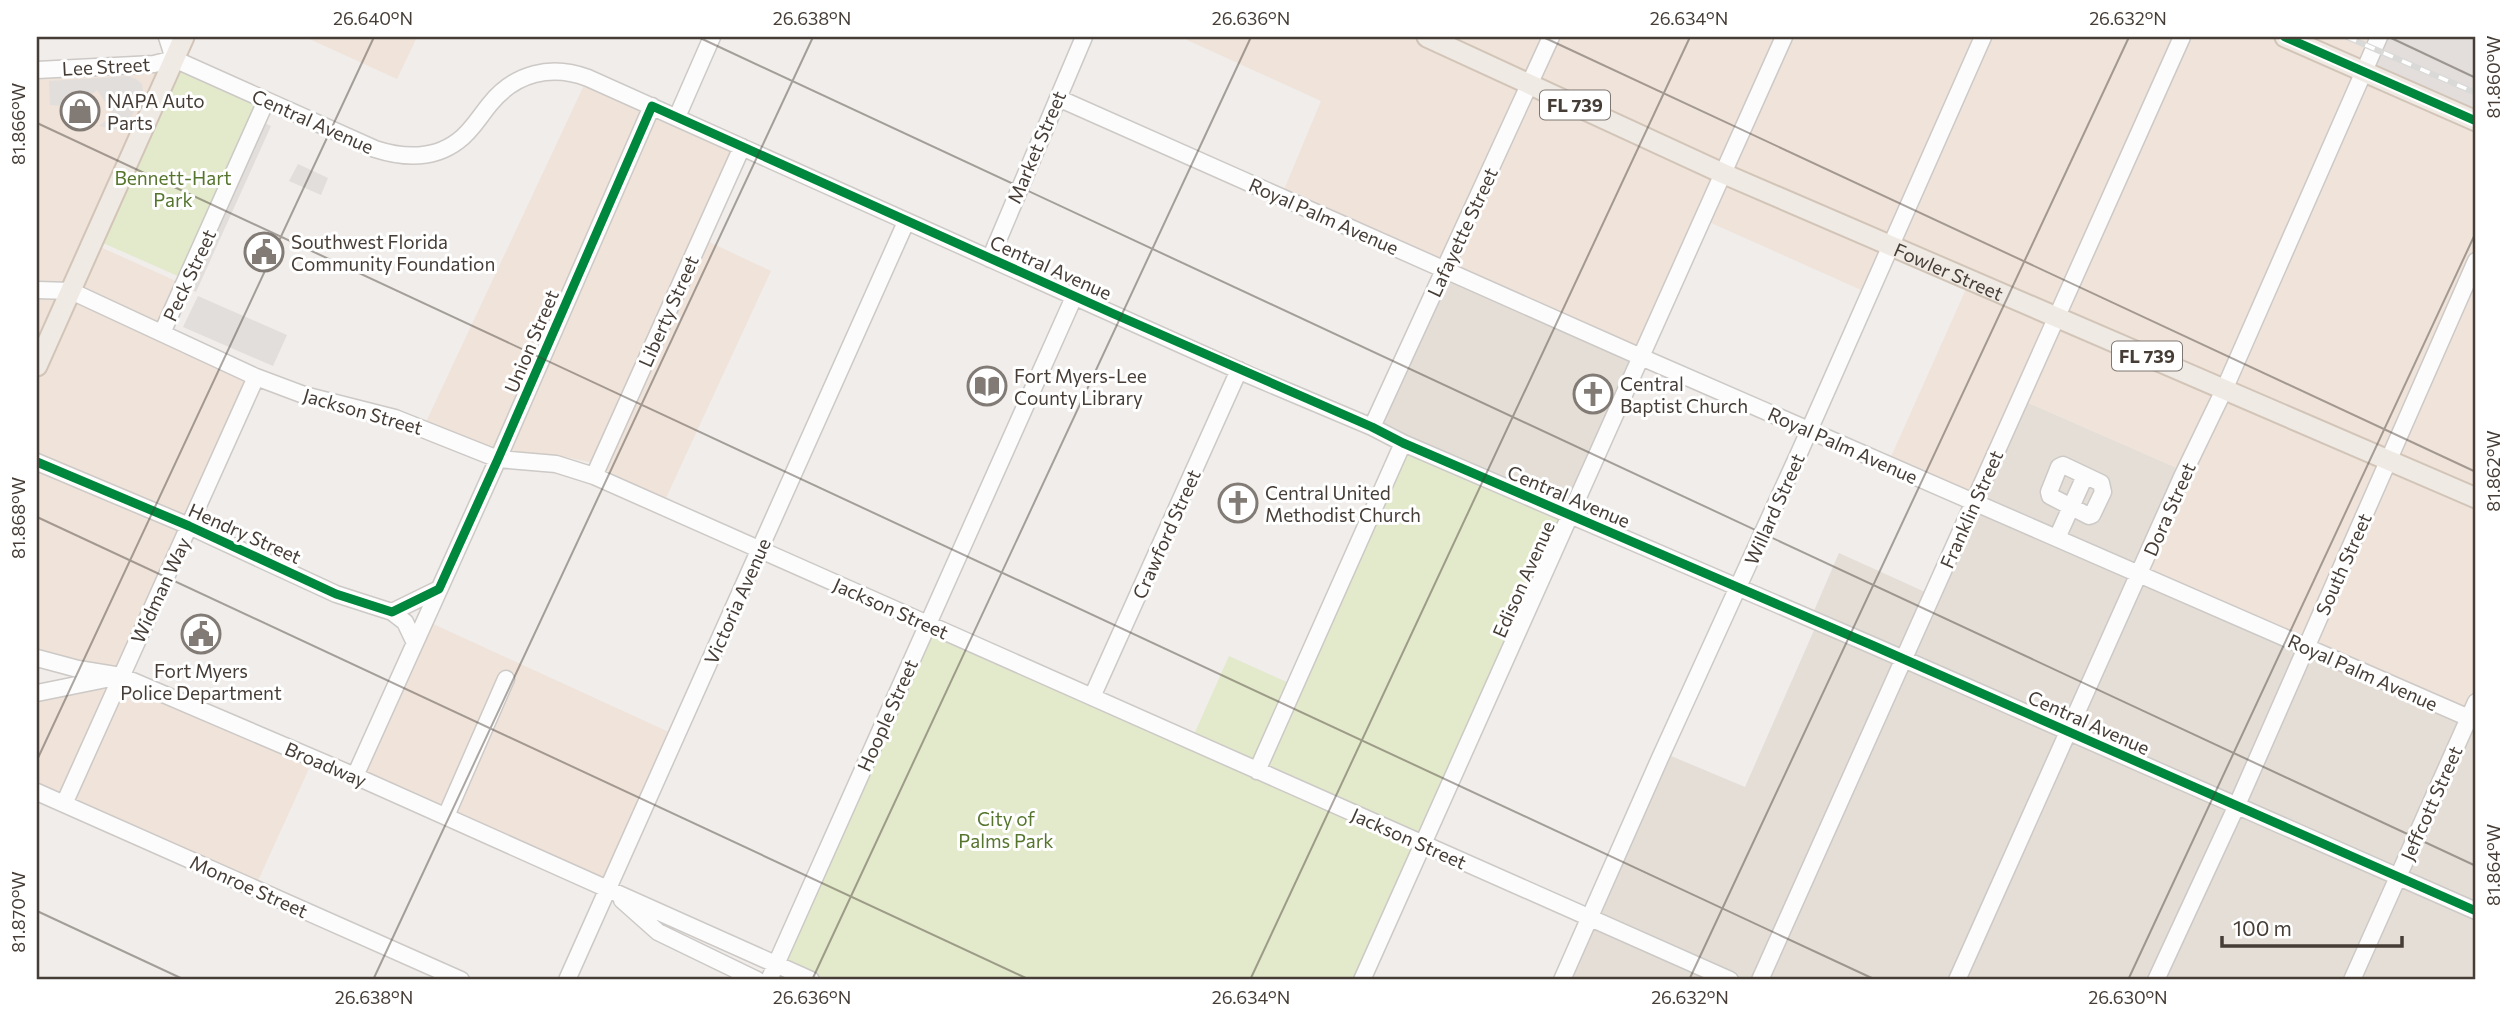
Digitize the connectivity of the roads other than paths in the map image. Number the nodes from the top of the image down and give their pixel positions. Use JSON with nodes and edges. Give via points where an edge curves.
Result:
{"nodes":[{"id":1,"x":167,"y":37,"type":"edge"},
{"id":2,"x":184,"y":37,"type":"edge"},
{"id":3,"x":712,"y":37,"type":"edge"},
{"id":4,"x":1084,"y":37,"type":"edge"},
{"id":5,"x":1427,"y":37,"type":"edge"},
{"id":6,"x":1550,"y":37,"type":"edge"},
{"id":7,"x":1784,"y":37,"type":"edge"},
{"id":8,"x":1983,"y":37,"type":"edge"},
{"id":9,"x":2182,"y":37,"type":"edge"},
{"id":10,"x":2285,"y":37,"type":"edge"},
{"id":11,"x":2379,"y":37,"type":"edge"},
{"id":12,"x":174,"y":60,"type":"junction"},
{"id":13,"x":37,"y":70,"type":"edge"},
{"id":14,"x":2363,"y":72,"type":"junction"},
{"id":15,"x":1529,"y":84,"type":"junction"},
{"id":16,"x":1058,"y":98,"type":"junction"},
{"id":17,"x":266,"y":101,"type":"junction"},
{"id":18,"x":652,"y":106,"type":"junction"},
{"id":19,"x":677,"y":117,"type":"junction"},
{"id":20,"x":2476,"y":121,"type":"edge"},
{"id":21,"x":742,"y":147,"type":"junction"},
{"id":22,"x":1722,"y":173,"type":"junction"},
{"id":23,"x":906,"y":222,"type":"junction"},
{"id":24,"x":1890,"y":246,"type":"junction"},
{"id":25,"x":990,"y":259,"type":"junction"},
{"id":26,"x":2476,"y":261,"type":"edge"},
{"id":27,"x":1445,"y":270,"type":"junction"},
{"id":28,"x":37,"y":290,"type":"edge"},
{"id":29,"x":71,"y":291,"type":"junction"},
{"id":30,"x":1074,"y":297,"type":"junction"},
{"id":31,"x":2056,"y":317,"type":"junction"},
{"id":32,"x":162,"y":333,"type":"junction"},
{"id":33,"x":1641,"y":357,"type":"junction"},
{"id":34,"x":37,"y":366,"type":"edge"},
{"id":35,"x":1239,"y":370,"type":"junction"},
{"id":36,"x":257,"y":377,"type":"junction"},
{"id":37,"x":2224,"y":390,"type":"junction"},
{"id":38,"x":1373,"y":427,"type":"junction"},
{"id":39,"x":1809,"y":430,"type":"junction"},
{"id":40,"x":1403,"y":443,"type":"junction"},
{"id":41,"x":498,"y":459,"type":"junction"},
{"id":42,"x":2390,"y":460,"type":"junction"},
{"id":43,"x":37,"y":462,"type":"edge"},
{"id":44,"x":594,"y":476,"type":"junction"},
{"id":45,"x":2085,"y":476,"type":"junction"},
{"id":46,"x":2476,"y":498,"type":"edge"},
{"id":47,"x":1974,"y":502,"type":"junction"},
{"id":48,"x":2071,"y":507,"type":"junction"},
{"id":49,"x":1571,"y":515,"type":"junction"},
{"id":50,"x":189,"y":526,"type":"junction"},
{"id":51,"x":2057,"y":538,"type":"junction"},
{"id":52,"x":760,"y":550,"type":"junction"},
{"id":53,"x":2139,"y":574,"type":"junction"},
{"id":54,"x":1738,"y":587,"type":"junction"},
{"id":55,"x":439,"y":589,"type":"junction"},
{"id":56,"x":393,"y":612,"type":"junction"},
{"id":57,"x":927,"y":624,"type":"junction"},
{"id":58,"x":415,"y":643,"type":"junction"},
{"id":59,"x":2306,"y":647,"type":"junction"},
{"id":60,"x":37,"y":658,"type":"edge"},
{"id":61,"x":1904,"y":660,"type":"junction"},
{"id":62,"x":121,"y":676,"type":"junction"},
{"id":63,"x":506,"y":680,"type":"dead end"},
{"id":64,"x":37,"y":693,"type":"edge"},
{"id":65,"x":1092,"y":697,"type":"junction"},
{"id":66,"x":2476,"y":702,"type":"edge"},
{"id":67,"x":2473,"y":720,"type":"edge"},
{"id":68,"x":2067,"y":732,"type":"junction"},
{"id":69,"x":1257,"y":771,"type":"junction"},
{"id":70,"x":355,"y":776,"type":"junction"},
{"id":71,"x":37,"y":792,"type":"edge"},
{"id":72,"x":64,"y":804,"type":"junction"},
{"id":73,"x":2236,"y":805,"type":"junction"},
{"id":74,"x":446,"y":816,"type":"junction"},
{"id":75,"x":1423,"y":845,"type":"junction"},
{"id":76,"x":2397,"y":876,"type":"junction"},
{"id":77,"x":610,"y":889,"type":"junction"},
{"id":78,"x":2476,"y":911,"type":"edge"},
{"id":79,"x":1590,"y":918,"type":"junction"},
{"id":80,"x":772,"y":973,"type":"edge"},
{"id":81,"x":461,"y":980,"type":"edge"},
{"id":82,"x":568,"y":980,"type":"edge"},
{"id":83,"x":757,"y":980,"type":"edge"},
{"id":84,"x":811,"y":980,"type":"edge"},
{"id":85,"x":1362,"y":980,"type":"edge"},
{"id":86,"x":1562,"y":980,"type":"edge"},
{"id":87,"x":1730,"y":980,"type":"edge"},
{"id":88,"x":1760,"y":980,"type":"edge"},
{"id":89,"x":1957,"y":980,"type":"edge"},
{"id":90,"x":2156,"y":980,"type":"edge"},
{"id":91,"x":2352,"y":980,"type":"edge"}],
"edges":[{"from":1,"to":12,"type":"street"},
{"from":2,"to":12,"type":"main road"},
{"from":3,"to":19,"type":"street"},
{"from":4,"to":16,"type":"street","name":"Market Street"},
{"from":5,"to":15,"type":"main road","name":"Fowler Street","number":"FL 739"},
{"from":6,"to":15,"type":"street","name":"Lafayette Street"},
{"from":7,"to":22,"type":"street","name":"Edison Avenue"},
{"from":8,"to":24,"type":"street","name":"Willard Street"},
{"from":9,"to":31,"type":"street","name":"Franklin Street"},
{"from":10,"to":14,"type":"main road"},
{"from":11,"to":14,"type":"street","name":"Dora Street"},
{"from":12,"to":13,"type":"street","name":"Lee Street"},
{"from":12,"to":17,"type":"street","name":"Central Avenue"},
{"from":12,"to":29,"type":"main road"},
{"from":14,"to":20,"type":"main road"},
{"from":14,"to":37,"type":"street","name":"Dora Street"},
{"from":15,"to":22,"type":"main road","name":"Fowler Street","number":"FL 739"},
{"from":15,"to":27,"type":"street","name":"Lafayette Street"},
{"from":16,"to":25,"type":"street","name":"Market Street"},
{"from":16,"to":27,"type":"street","name":"Royal Palm Avenue"},
{"from":17,"to":18,"type":"street","name":"Central Avenue","via":[[375,149],[419,156],[459,141],[502,90],[541,72],[573,72]]},
{"from":17,"to":32,"type":"street","name":"Peck Street"},
{"from":18,"to":19,"type":"street","name":"Central Avenue"},
{"from":18,"to":41,"type":"street","name":"Union Street"},
{"from":19,"to":21,"type":"street","name":"Central Avenue"},
{"from":21,"to":23,"type":"street","name":"Central Avenue"},
{"from":21,"to":44,"type":"street","name":"Liberty Street"},
{"from":22,"to":24,"type":"main road","name":"Fowler Street","number":"FL 739"},
{"from":22,"to":33,"type":"street","name":"Edison Avenue"},
{"from":23,"to":25,"type":"street","name":"Central Avenue"},
{"from":23,"to":52,"type":"street","name":"Victoria Avenue"},
{"from":24,"to":31,"type":"main road","name":"Fowler Street","number":"FL 739"},
{"from":24,"to":39,"type":"street","name":"Willard Street"},
{"from":25,"to":30,"type":"street","name":"Central Avenue"},
{"from":26,"to":42,"type":"street","name":"South Street"},
{"from":27,"to":33,"type":"street","name":"Royal Palm Avenue"},
{"from":27,"to":38,"type":"street","name":"Lafayette Street"},
{"from":28,"to":29,"type":"street","name":"Jackson Street"},
{"from":29,"to":32,"type":"street","name":"Jackson Street"},
{"from":29,"to":34,"type":"main road"},
{"from":30,"to":35,"type":"street","name":"Central Avenue"},
{"from":30,"to":57,"type":"street","name":"Hoople Street"},
{"from":31,"to":37,"type":"main road","name":"Fowler Street","number":"FL 739"},
{"from":31,"to":47,"type":"street","name":"Franklin Street"},
{"from":32,"to":36,"type":"street","name":"Jackson Street"},
{"from":33,"to":39,"type":"street","name":"Royal Palm Avenue"},
{"from":33,"to":49,"type":"street","name":"Edison Avenue"},
{"from":35,"to":38,"type":"street","name":"Central Avenue"},
{"from":35,"to":65,"type":"street","name":"Crawford Street"},
{"from":36,"to":41,"type":"street","name":"Jackson Street","via":[[304,396],[395,418]]},
{"from":36,"to":50,"type":"street","name":"Widman Way"},
{"from":37,"to":42,"type":"main road","name":"Fowler Street","number":"FL 739"},
{"from":37,"to":53,"type":"street","name":"Dora Street"},
{"from":38,"to":40,"type":"street","name":"Central Avenue"},
{"from":39,"to":47,"type":"street","name":"Royal Palm Avenue"},
{"from":39,"to":54,"type":"street","name":"Willard Street"},
{"from":40,"to":49,"type":"street","name":"Central Avenue"},
{"from":40,"to":69,"type":"street"},
{"from":41,"to":44,"type":"street","name":"Jackson Street","via":[[556,464]]},
{"from":41,"to":55,"type":"street","name":"Union Street"},
{"from":42,"to":46,"type":"main road","name":"Fowler Street","number":"FL 739"},
{"from":42,"to":59,"type":"street","name":"South Street"},
{"from":43,"to":50,"type":"street","name":"Hendry Street"},
{"from":44,"to":52,"type":"street","name":"Jackson Street"},
{"from":45,"to":48,"type":"street"},
{"from":45,"to":48,"type":"street","via":[[2102,486],[2095,511],[2089,516]]},
{"from":45,"to":48,"type":"street","via":[[2059,467],[2050,496]]},
{"from":47,"to":51,"type":"street","name":"Royal Palm Avenue"},
{"from":47,"to":61,"type":"street","name":"Franklin Street"},
{"from":48,"to":51,"type":"street"},
{"from":49,"to":54,"type":"street","name":"Central Avenue"},
{"from":49,"to":75,"type":"street","name":"Edison Avenue"},
{"from":50,"to":56,"type":"street","name":"Hendry Street","via":[[337,594]]},
{"from":50,"to":62,"type":"street","name":"Widman Way"},
{"from":51,"to":53,"type":"street","name":"Royal Palm Avenue"},
{"from":52,"to":57,"type":"street","name":"Jackson Street"},
{"from":52,"to":77,"type":"street","name":"Victoria Avenue"},
{"from":53,"to":59,"type":"street","name":"Royal Palm Avenue"},
{"from":53,"to":68,"type":"street","name":"Dora Street"},
{"from":54,"to":61,"type":"street","name":"Central Avenue"},
{"from":54,"to":79,"type":"street","name":"Willard Street"},
{"from":55,"to":56,"type":"street"},
{"from":55,"to":58,"type":"street","name":"Union Street"},
{"from":56,"to":58,"type":"street","via":[[405,622]]},
{"from":57,"to":65,"type":"street","name":"Jackson Street"},
{"from":57,"to":80,"type":"street","name":"Hoople Street"},
{"from":58,"to":70,"type":"street","name":"Union Street"},
{"from":59,"to":67,"type":"street","name":"Royal Palm Avenue"},
{"from":59,"to":73,"type":"street","name":"South Street"},
{"from":60,"to":62,"type":"street","name":"Broadway"},
{"from":61,"to":68,"type":"street","name":"Central Avenue"},
{"from":61,"to":88,"type":"street","name":"Franklin Street"},
{"from":62,"to":64,"type":"street"},
{"from":62,"to":70,"type":"street","name":"Broadway"},
{"from":62,"to":72,"type":"street","name":"Widman Way"},
{"from":63,"to":74,"type":"street"},
{"from":65,"to":69,"type":"street","name":"Jackson Street"},
{"from":66,"to":67,"type":"street","name":"Jeffcott Street"},
{"from":67,"to":76,"type":"street","name":"Jeffcott Street"},
{"from":68,"to":73,"type":"street","name":"Central Avenue"},
{"from":68,"to":89,"type":"street","name":"Dora Street"},
{"from":69,"to":75,"type":"street","name":"Jackson Street"},
{"from":70,"to":74,"type":"street","name":"Broadway"},
{"from":71,"to":72,"type":"street","name":"Monroe Street"},
{"from":72,"to":81,"type":"street","name":"Monroe Street"},
{"from":73,"to":76,"type":"street","name":"Central Avenue"},
{"from":73,"to":90,"type":"street","name":"South Street"},
{"from":74,"to":77,"type":"street","name":"Broadway"},
{"from":75,"to":79,"type":"street","name":"Jackson Street"},
{"from":75,"to":85,"type":"street","name":"Edison Avenue"},
{"from":76,"to":78,"type":"street","name":"Central Avenue"},
{"from":76,"to":91,"type":"street","name":"Jeffcott Street"},
{"from":77,"to":80,"type":"street","name":"Broadway"},
{"from":77,"to":82,"type":"street","name":"Victoria Avenue"},
{"from":77,"to":83,"type":"street","name":"Broadway","via":[[658,932]]},
{"from":79,"to":86,"type":"street","name":"Willard Street"},
{"from":79,"to":87,"type":"street","name":"Jackson Street"},
{"from":80,"to":84,"type":"street","name":"Broadway"}]}
